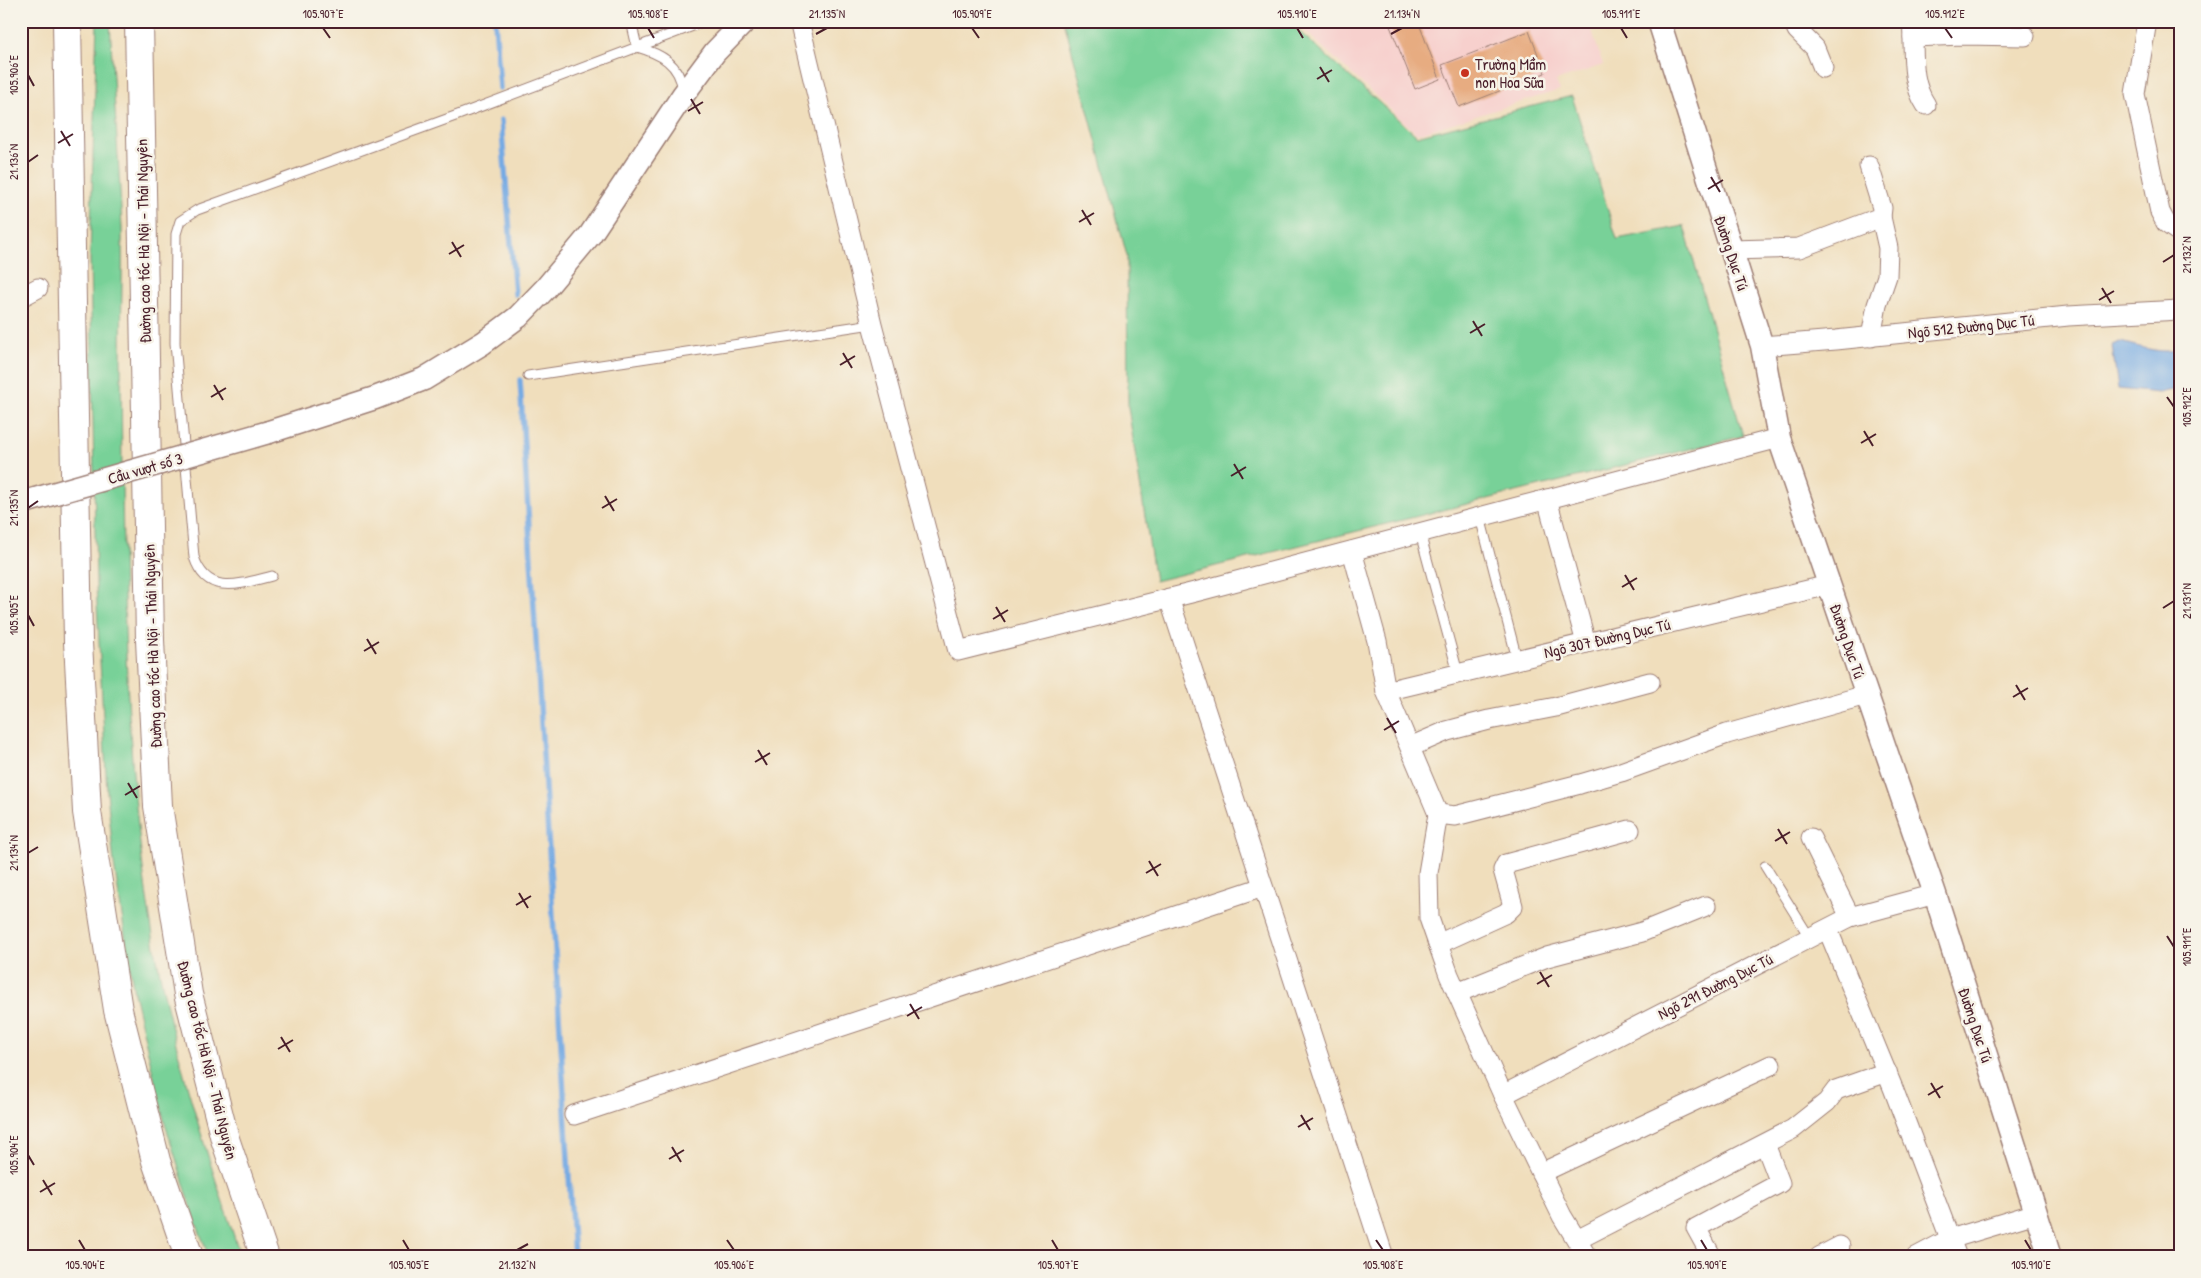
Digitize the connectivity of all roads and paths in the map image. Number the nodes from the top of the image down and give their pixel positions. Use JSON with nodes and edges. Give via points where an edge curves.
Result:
{"nodes":[{"id":1,"x":68,"y":21,"type":"edge"},
{"id":2,"x":139,"y":21,"type":"edge"},
{"id":3,"x":632,"y":21,"type":"edge"},
{"id":4,"x":706,"y":21,"type":"edge"},
{"id":5,"x":745,"y":21,"type":"edge"},
{"id":6,"x":799,"y":21,"type":"edge"},
{"id":7,"x":1659,"y":21,"type":"edge"},
{"id":8,"x":1793,"y":21,"type":"edge"},
{"id":9,"x":2147,"y":21,"type":"edge"},
{"id":10,"x":1913,"y":29,"type":"edge"},
{"id":11,"x":2025,"y":36,"type":"dead end"},
{"id":12,"x":637,"y":47,"type":"junction"},
{"id":13,"x":1823,"y":68,"type":"dead end"},
{"id":14,"x":683,"y":95,"type":"junction"},
{"id":15,"x":1926,"y":105,"type":"dead end"},
{"id":16,"x":1869,"y":166,"type":"dead end"},
{"id":17,"x":1881,"y":217,"type":"junction"},
{"id":18,"x":2180,"y":233,"type":"edge"},
{"id":19,"x":1731,"y":250,"type":"junction"},
{"id":20,"x":38,"y":288,"type":"dead end"},
{"id":21,"x":21,"y":297,"type":"edge"},
{"id":22,"x":2180,"y":310,"type":"edge"},
{"id":23,"x":872,"y":324,"type":"junction"},
{"id":24,"x":1871,"y":337,"type":"junction"},
{"id":25,"x":1762,"y":346,"type":"junction"},
{"id":26,"x":528,"y":376,"type":"dead end"},
{"id":27,"x":1779,"y":438,"type":"junction"},
{"id":28,"x":1547,"y":499,"type":"junction"},
{"id":29,"x":21,"y":503,"type":"edge"},
{"id":30,"x":1480,"y":517,"type":"junction"},
{"id":31,"x":1420,"y":533,"type":"junction"},
{"id":32,"x":1352,"y":551,"type":"junction"},
{"id":33,"x":272,"y":576,"type":"dead end"},
{"id":34,"x":1829,"y":585,"type":"junction"},
{"id":35,"x":1170,"y":598,"type":"junction"},
{"id":36,"x":1586,"y":643,"type":"junction"},
{"id":37,"x":1517,"y":659,"type":"junction"},
{"id":38,"x":1458,"y":673,"type":"junction"},
{"id":39,"x":1650,"y":682,"type":"dead end"},
{"id":40,"x":1386,"y":691,"type":"junction"},
{"id":41,"x":1866,"y":695,"type":"junction"},
{"id":42,"x":1410,"y":747,"type":"junction"},
{"id":43,"x":1438,"y":814,"type":"junction"},
{"id":44,"x":1630,"y":830,"type":"dead end"},
{"id":45,"x":1811,"y":838,"type":"dead end"},
{"id":46,"x":1765,"y":866,"type":"dead end"},
{"id":47,"x":1263,"y":887,"type":"junction"},
{"id":48,"x":1934,"y":894,"type":"junction"},
{"id":49,"x":1706,"y":906,"type":"dead end"},
{"id":50,"x":1850,"y":917,"type":"junction"},
{"id":51,"x":1828,"y":930,"type":"junction"},
{"id":52,"x":1810,"y":939,"type":"junction"},
{"id":53,"x":1438,"y":944,"type":"junction"},
{"id":54,"x":1456,"y":993,"type":"junction"},
{"id":55,"x":1771,"y":1065,"type":"dead end"},
{"id":56,"x":1887,"y":1072,"type":"junction"},
{"id":57,"x":1503,"y":1095,"type":"junction"},
{"id":58,"x":574,"y":1115,"type":"dead end"},
{"id":59,"x":1765,"y":1144,"type":"junction"},
{"id":60,"x":1541,"y":1173,"type":"junction"},
{"id":61,"x":2036,"y":1213,"type":"junction"},
{"id":62,"x":1950,"y":1238,"type":"junction"},
{"id":63,"x":1577,"y":1240,"type":"junction"},
{"id":64,"x":1840,"y":1246,"type":"dead end"},
{"id":65,"x":189,"y":1257,"type":"edge"},
{"id":66,"x":265,"y":1257,"type":"edge"},
{"id":67,"x":1384,"y":1257,"type":"edge"},
{"id":68,"x":1587,"y":1257,"type":"edge"},
{"id":69,"x":1712,"y":1257,"type":"edge"},
{"id":70,"x":1819,"y":1257,"type":"edge"},
{"id":71,"x":1916,"y":1257,"type":"edge"},
{"id":72,"x":1957,"y":1257,"type":"edge"},
{"id":73,"x":2050,"y":1257,"type":"edge"}],
"edges":[{"from":1,"to":65,"type":"highway","via":[[78,632],[87,812],[118,1010],[156,1161]]},
{"from":2,"to":66,"type":"highway","name":"Đường cao tốc Hà Nội - Thái Nguyên","via":[[150,640],[158,806],[188,994],[225,1139]]},
{"from":3,"to":12,"type":"lane"},
{"from":4,"to":12,"type":"lane"},
{"from":5,"to":14,"type":"street","name":"Cầu vượt số 3","via":[[714,52]]},
{"from":6,"to":23,"type":"street"},
{"from":7,"to":19,"type":"street","name":"Đường Dục Tú"},
{"from":8,"to":13,"type":"street","via":[[1797,30],[1815,48]]},
{"from":9,"to":18,"type":"street","via":[[2135,94],[2160,212],[2166,223]]},
{"from":10,"to":11,"type":"street","via":[[1962,35]]},
{"from":10,"to":15,"type":"street","via":[[1912,66]]},
{"from":12,"to":14,"type":"lane","via":[[670,62],[681,78]]},
{"from":12,"to":33,"type":"lane","via":[[197,210],[180,221],[176,234],[175,343],[194,557],[202,574],[218,584],[245,583]]},
{"from":14,"to":29,"type":"street","name":"Cầu vượt số 3","bridge":true,"via":[[590,234],[545,290],[518,317],[483,343],[424,379],[374,398],[269,432]]},
{"from":16,"to":17,"type":"street","via":[[1882,208]]},
{"from":17,"to":19,"type":"street","via":[[1799,248]]},
{"from":17,"to":24,"type":"street","via":[[1888,248],[1888,276],[1877,305]]},
{"from":19,"to":25,"type":"street","name":"Đường Dục Tú"},
{"from":20,"to":21,"type":"street"},
{"from":22,"to":24,"type":"street","name":"Ngõ 512 Đường Dục Tú","via":[[2068,316]]},
{"from":23,"to":26,"type":"lane"},
{"from":23,"to":35,"type":"street","via":[[958,651]]},
{"from":24,"to":25,"type":"street","name":"Ngõ 512 Đường Dục Tú"},
{"from":25,"to":27,"type":"street","name":"Đường Dục Tú"},
{"from":27,"to":28,"type":"street"},
{"from":27,"to":34,"type":"street","name":"Đường Dục Tú"},
{"from":28,"to":30,"type":"street"},
{"from":28,"to":36,"type":"street"},
{"from":30,"to":31,"type":"street"},
{"from":30,"to":37,"type":"lane"},
{"from":31,"to":32,"type":"street"},
{"from":31,"to":38,"type":"lane"},
{"from":32,"to":35,"type":"street"},
{"from":32,"to":40,"type":"street","via":[[1377,642]]},
{"from":34,"to":36,"type":"street","name":"Ngõ 307 Đường Dục Tú"},
{"from":34,"to":41,"type":"street","name":"Đường Dục Tú"},
{"from":35,"to":47,"type":"street"},
{"from":36,"to":37,"type":"street","name":"Ngõ 307 Đường Dục Tú"},
{"from":37,"to":38,"type":"street","name":"Ngõ 307 Đường Dục Tú"},
{"from":38,"to":40,"type":"street","name":"Ngõ 307 Đường Dục Tú"},
{"from":39,"to":42,"type":"street","via":[[1556,707],[1489,720]]},
{"from":40,"to":42,"type":"street"},
{"from":41,"to":43,"type":"street","via":[[1727,734],[1580,784],[1455,816]]},
{"from":41,"to":48,"type":"street","name":"Đường Dục Tú"},
{"from":42,"to":43,"type":"street"},
{"from":43,"to":53,"type":"street","via":[[1428,874],[1430,918]]},
{"from":44,"to":53,"type":"street","via":[[1506,864],[1503,870],[1513,906],[1506,913]]},
{"from":45,"to":50,"type":"street"},
{"from":46,"to":52,"type":"lane"},
{"from":47,"to":58,"type":"street"},
{"from":47,"to":67,"type":"street"},
{"from":48,"to":50,"type":"street","name":"Ngõ 291 Đường Dục Tú"},
{"from":48,"to":61,"type":"street","name":"Đường Dục Tú"},
{"from":49,"to":54,"type":"street","via":[[1642,932],[1547,957]]},
{"from":50,"to":51,"type":"street","name":"Ngõ 291 Đường Dục Tú"},
{"from":51,"to":52,"type":"street","name":"Ngõ 291 Đường Dục Tú"},
{"from":51,"to":56,"type":"street"},
{"from":52,"to":57,"type":"street","name":"Ngõ 291 Đường Dục Tú"},
{"from":53,"to":54,"type":"street"},
{"from":54,"to":57,"type":"street"},
{"from":55,"to":60,"type":"street"},
{"from":56,"to":59,"type":"street","via":[[1836,1090],[1814,1114]]},
{"from":56,"to":62,"type":"street"},
{"from":57,"to":60,"type":"street"},
{"from":59,"to":63,"type":"street"},
{"from":59,"to":69,"type":"street","via":[[1780,1183],[1696,1228]]},
{"from":60,"to":63,"type":"street"},
{"from":61,"to":62,"type":"street"},
{"from":61,"to":73,"type":"street","name":"Đường Dục Tú"},
{"from":62,"to":71,"type":"street"},
{"from":62,"to":72,"type":"street"},
{"from":63,"to":68,"type":"street"},
{"from":64,"to":70,"type":"street"}]}
